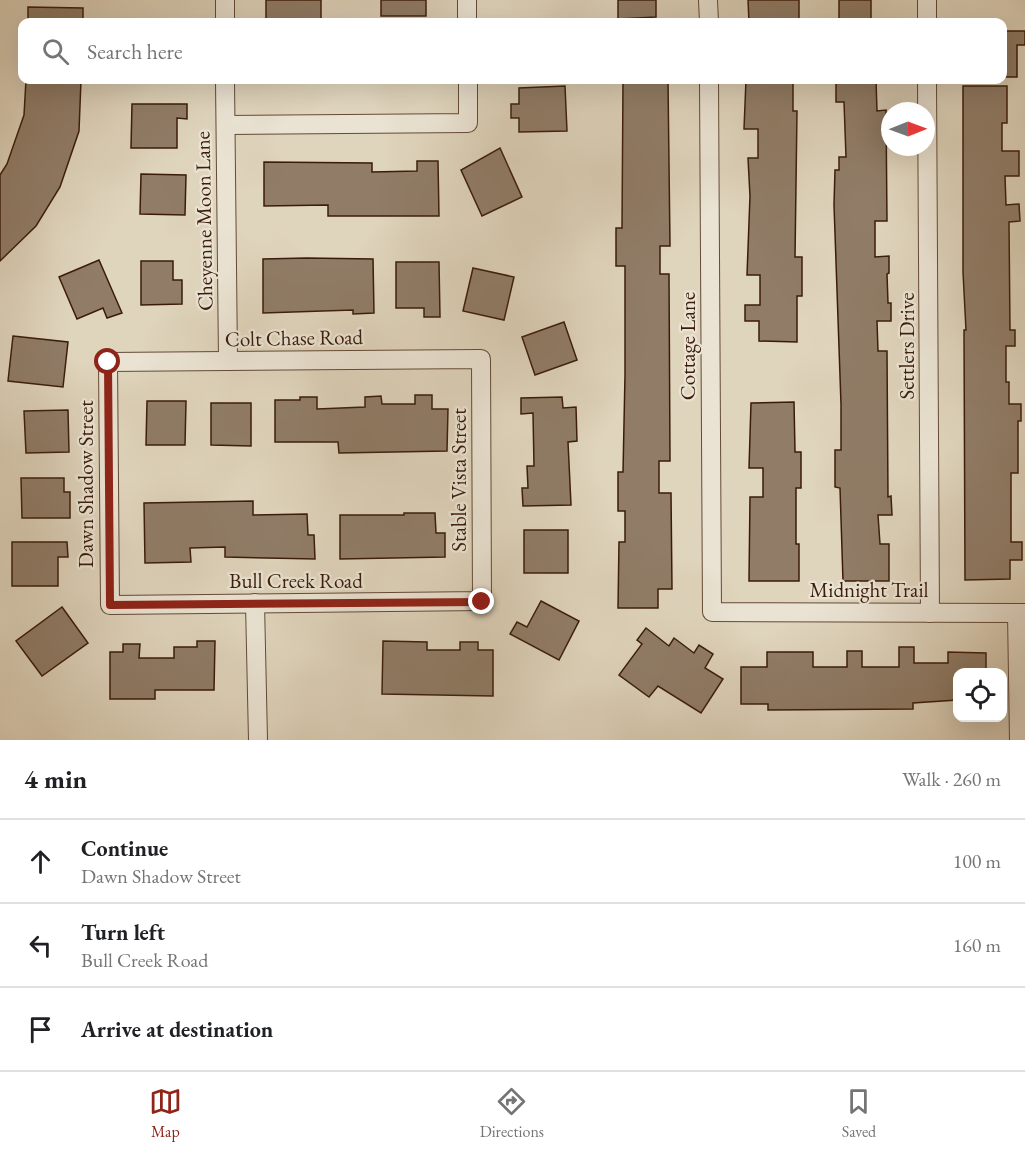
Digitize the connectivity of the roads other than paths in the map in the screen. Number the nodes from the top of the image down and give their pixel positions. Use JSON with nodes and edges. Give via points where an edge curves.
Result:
{"nodes":[{"id":1,"x":225,"y":0,"type":"edge"},
{"id":2,"x":467,"y":0,"type":"edge"},
{"id":3,"x":708,"y":0,"type":"edge"},
{"id":4,"x":927,"y":0,"type":"edge"},
{"id":5,"x":225,"y":18,"type":"edge"},
{"id":6,"x":467,"y":18,"type":"edge"},
{"id":7,"x":709,"y":18,"type":"edge"},
{"id":8,"x":927,"y":18,"type":"edge"},
{"id":9,"x":225,"y":84,"type":"edge"},
{"id":10,"x":468,"y":84,"type":"edge"},
{"id":11,"x":709,"y":84,"type":"edge"},
{"id":12,"x":927,"y":84,"type":"edge"},
{"id":13,"x":226,"y":125,"type":"junction"},
{"id":14,"x":481,"y":359,"type":"joint"},
{"id":15,"x":228,"y":361,"type":"junction"},
{"id":16,"x":108,"y":362,"type":"joint"},
{"id":17,"x":482,"y":602,"type":"joint"},
{"id":18,"x":255,"y":603,"type":"junction"},
{"id":19,"x":110,"y":605,"type":"joint"},
{"id":20,"x":712,"y":612,"type":"joint"},
{"id":21,"x":930,"y":613,"type":"junction"},
{"id":22,"x":1021,"y":613,"type":"edge"},
{"id":23,"x":258,"y":740,"type":"edge"},
{"id":24,"x":1019,"y":740,"type":"edge"}],
"edges":[{"from":1,"to":5,"type":"street"},
{"from":2,"to":6,"type":"street"},
{"from":3,"to":7,"type":"street"},
{"from":4,"to":8,"type":"street"},
{"from":9,"to":13,"type":"street","name":"Cheyenne Moon Lane"},
{"from":10,"to":13,"type":"street","via":[[468,123]]},
{"from":11,"to":20,"type":"street","name":"Cottage Lane"},
{"from":12,"to":21,"type":"street","name":"Settlers Drive"},
{"from":13,"to":15,"type":"street","name":"Cheyenne Moon Lane"},
{"from":14,"to":15,"type":"street","name":"Colt Chase Road"},
{"from":14,"to":17,"type":"street","name":"Stable Vista Street"},
{"from":15,"to":16,"type":"street","name":"Colt Chase Road"},
{"from":16,"to":19,"type":"street","name":"Dawn Shadow Street"},
{"from":17,"to":18,"type":"street","name":"Bull Creek Road"},
{"from":18,"to":19,"type":"street","name":"Bull Creek Road"},
{"from":18,"to":23,"type":"street"},
{"from":20,"to":21,"type":"street","name":"Midnight Trail"},
{"from":21,"to":22,"type":"street","name":"Midnight Trail"},
{"from":22,"to":24,"type":"street"}]}
